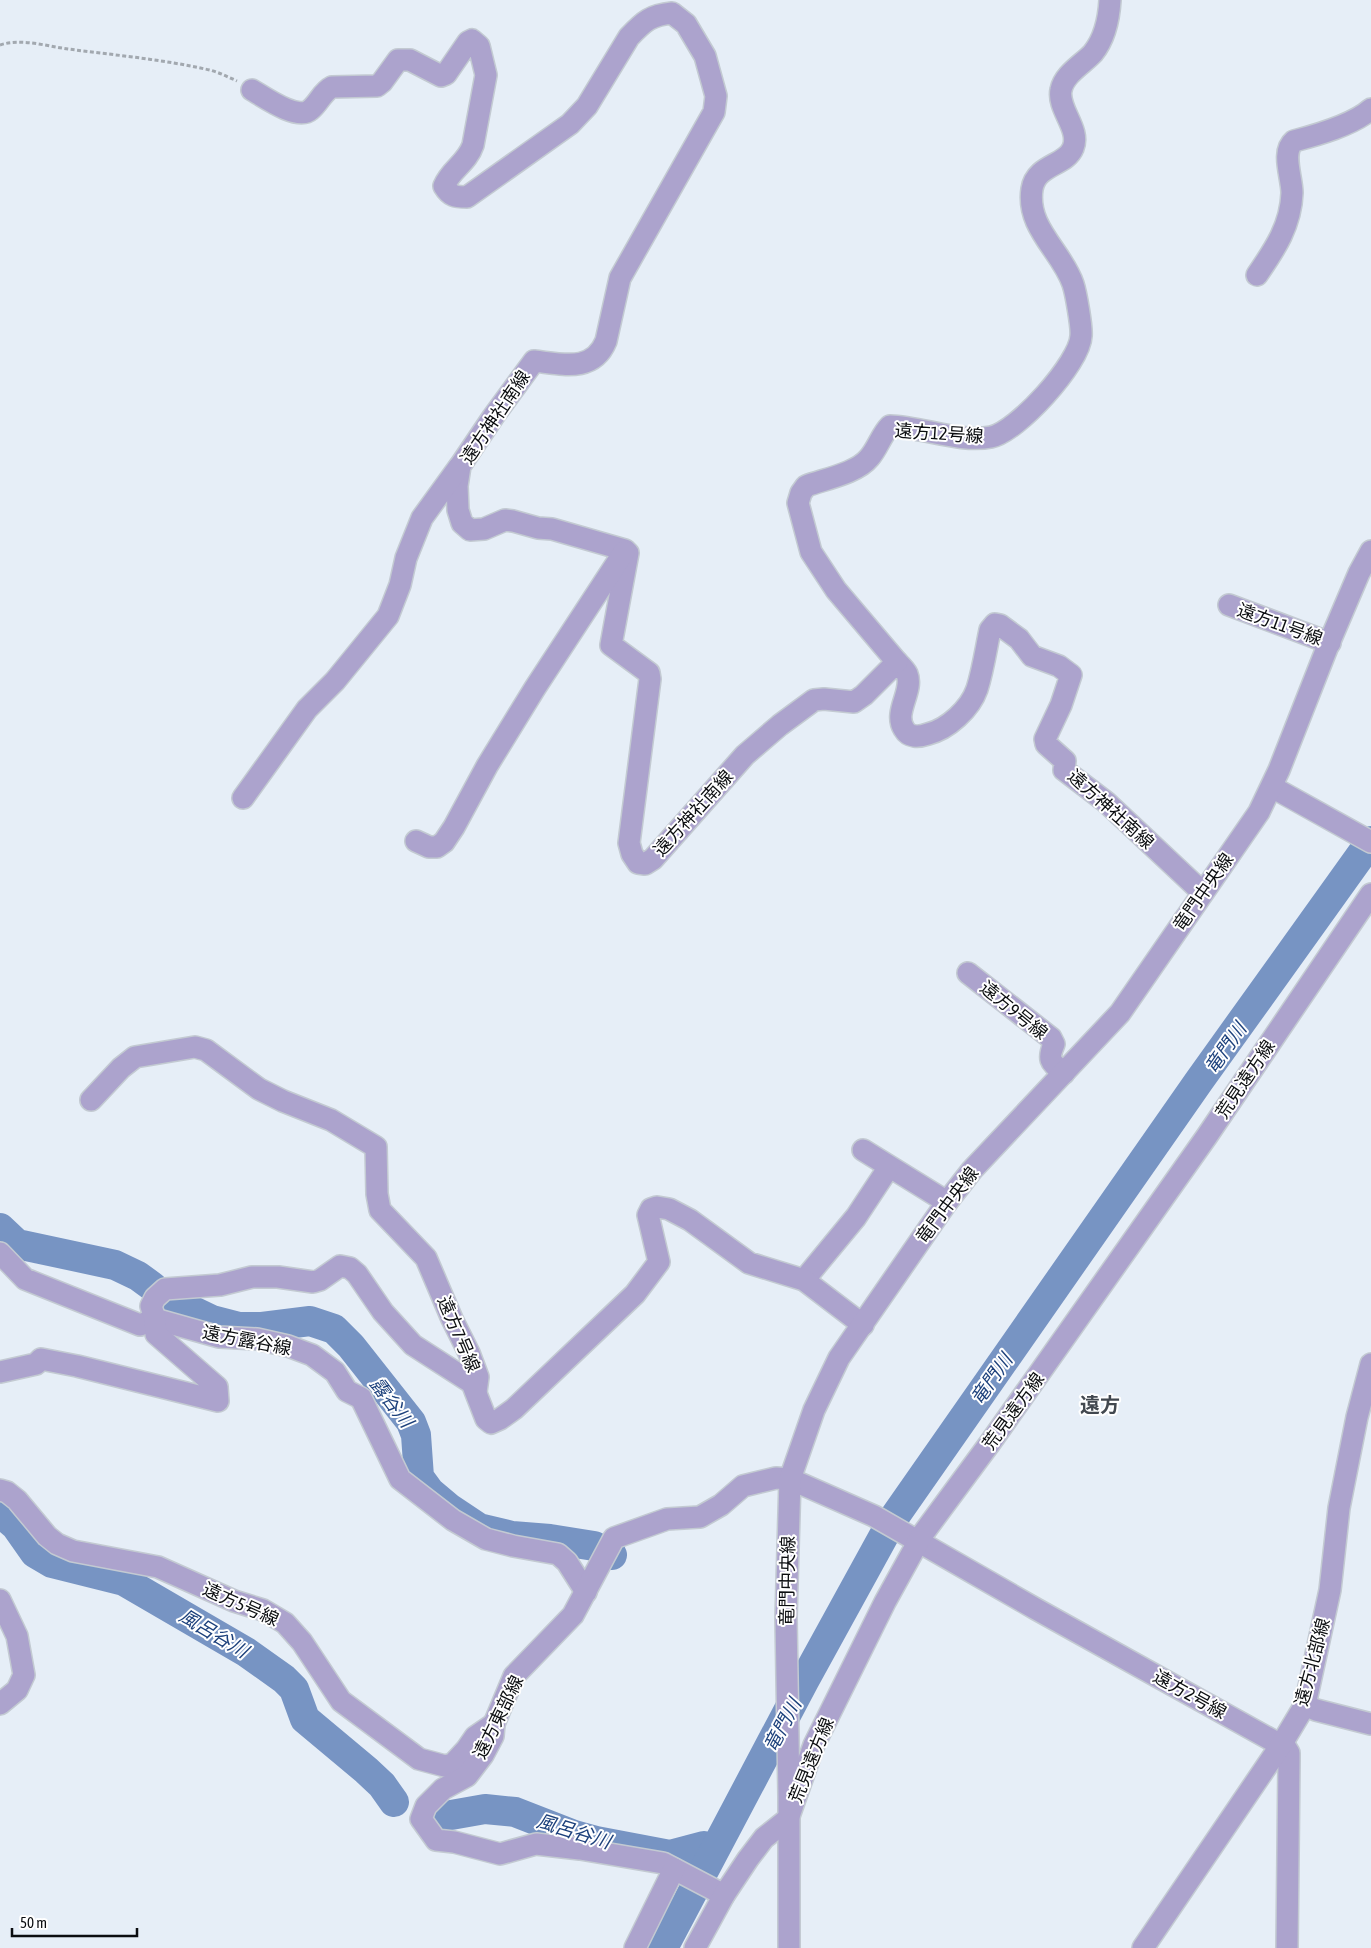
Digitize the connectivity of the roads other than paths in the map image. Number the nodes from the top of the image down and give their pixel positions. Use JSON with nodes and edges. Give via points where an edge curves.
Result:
{"nodes":[{"id":1,"x":1110,"y":0,"type":"edge"},
{"id":2,"x":252,"y":90,"type":"road end"},
{"id":3,"x":1371,"y":109,"type":"edge"},
{"id":4,"x":1257,"y":275,"type":"dead end"},
{"id":5,"x":460,"y":466,"type":"junction"},
{"id":6,"x":625,"y":550,"type":"junction"},
{"id":7,"x":1371,"y":551,"type":"edge"},
{"id":8,"x":1230,"y":605,"type":"dead end"},
{"id":9,"x":1330,"y":642,"type":"junction"},
{"id":10,"x":897,"y":662,"type":"junction"},
{"id":11,"x":1272,"y":787,"type":"junction"},
{"id":12,"x":243,"y":798,"type":"dead end"},
{"id":13,"x":416,"y":841,"type":"dead end"},
{"id":14,"x":1371,"y":842,"type":"edge"},
{"id":15,"x":1202,"y":892,"type":"junction"},
{"id":16,"x":1371,"y":894,"type":"edge"},
{"id":17,"x":968,"y":973,"type":"dead end"},
{"id":18,"x":1064,"y":1074,"type":"junction"},
{"id":19,"x":91,"y":1100,"type":"dead end"},
{"id":20,"x":863,"y":1150,"type":"dead end"},
{"id":21,"x":889,"y":1167,"type":"junction"},
{"id":22,"x":947,"y":1202,"type":"junction"},
{"id":23,"x":0,"y":1253,"type":"edge"},
{"id":24,"x":804,"y":1280,"type":"junction"},
{"id":25,"x":155,"y":1319,"type":"junction"},
{"id":26,"x":863,"y":1325,"type":"junction"},
{"id":27,"x":1371,"y":1364,"type":"edge"},
{"id":28,"x":0,"y":1372,"type":"edge"},
{"id":29,"x":476,"y":1392,"type":"junction"},
{"id":30,"x":790,"y":1479,"type":"junction"},
{"id":31,"x":0,"y":1490,"type":"edge"},
{"id":32,"x":918,"y":1542,"type":"junction"},
{"id":33,"x":586,"y":1592,"type":"junction"},
{"id":34,"x":0,"y":1600,"type":"edge"},
{"id":35,"x":0,"y":1704,"type":"edge"},
{"id":36,"x":1305,"y":1704,"type":"junction"},
{"id":37,"x":494,"y":1724,"type":"junction"},
{"id":38,"x":1371,"y":1724,"type":"edge"},
{"id":39,"x":1281,"y":1745,"type":"junction"},
{"id":40,"x":788,"y":1819,"type":"junction"},
{"id":41,"x":676,"y":1870,"type":"junction"},
{"id":42,"x":723,"y":1894,"type":"junction"},
{"id":43,"x":635,"y":1948,"type":"edge"},
{"id":44,"x":695,"y":1948,"type":"edge"},
{"id":45,"x":789,"y":1948,"type":"edge"},
{"id":46,"x":1143,"y":1948,"type":"edge"},
{"id":47,"x":1287,"y":1948,"type":"edge"}],
"edges":[{"from":1,"to":10,"type":"street","name":"遠方12号線","via":[[1108,20],[1100,42],[1070,75],[1061,91],[1075,139],[1073,150],[1045,168],[1032,187],[1034,214],[1046,241],[1073,284],[1082,336],[1077,353],[1053,387],[1005,431],[992,437],[974,438],[890,426],[861,467],[806,486],[801,493],[798,503],[811,552],[836,590]]},
{"from":2,"to":5,"type":"street","name":"遠方神社南線","via":[[277,105],[305,113],[332,87],[376,86],[398,60],[410,60],[441,76],[446,74],[468,42],[477,42],[486,75],[473,145],[470,154],[448,177],[444,186],[456,197],[467,197],[570,124],[587,106],[630,37],[656,15],[672,13],[686,24],[704,56],[716,96],[714,112],[620,278],[602,350],[591,360],[579,364],[534,361]]},
{"from":3,"to":4,"type":"street","via":[[1332,130],[1289,145],[1286,153],[1292,203],[1287,226]]},
{"from":5,"to":6,"type":"street","name":"遠方神社南線","via":[[458,510],[462,524],[470,530],[512,521],[552,528]]},
{"from":5,"to":12,"type":"street","via":[[422,518],[388,616],[307,709]]},
{"from":6,"to":10,"type":"street","name":"遠方神社南線","via":[[628,553],[611,645],[649,674],[650,679],[629,843],[638,863],[645,864],[653,859],[744,755],[780,724],[814,700],[854,702]]},
{"from":6,"to":13,"type":"street","via":[[535,688],[444,842],[437,847],[429,847]]},
{"from":7,"to":9,"type":"street","name":"竜門中央線"},
{"from":8,"to":9,"type":"street","name":"遠方11号線"},
{"from":9,"to":11,"type":"street","name":"竜門中央線"},
{"from":10,"to":15,"type":"street","name":"遠方神社南線","via":[[908,681],[900,720],[904,730],[913,736],[935,732],[952,722],[966,707],[976,690],[990,630],[995,624],[1019,639],[1032,656],[1059,666],[1071,675],[1045,739],[1046,744],[1065,761],[1064,770],[1106,802]]},
{"from":11,"to":14,"type":"street"},
{"from":11,"to":15,"type":"street","name":"竜門中央線","via":[[1259,812]]},
{"from":15,"to":18,"type":"street","name":"竜門中央線","via":[[1120,1013]]},
{"from":16,"to":32,"type":"street","name":"荒見遠方線","via":[[1207,1136]]},
{"from":17,"to":18,"type":"street","name":"遠方9号線","via":[[1051,1038],[1054,1044],[1051,1062]]},
{"from":18,"to":22,"type":"street","name":"竜門中央線","via":[[972,1170]]},
{"from":19,"to":29,"type":"street","name":"遠方7号線","via":[[135,1057],[195,1047],[206,1050],[259,1089],[331,1120],[376,1147],[376,1194],[380,1210],[426,1258],[478,1377]]},
{"from":20,"to":21,"type":"street"},
{"from":21,"to":22,"type":"street"},
{"from":21,"to":24,"type":"street","via":[[856,1217]]},
{"from":22,"to":26,"type":"street","name":"竜門中央線"},
{"from":23,"to":25,"type":"street","name":"遠方露谷線","via":[[25,1279],[140,1325]]},
{"from":24,"to":26,"type":"street","name":"遠方7号線"},
{"from":24,"to":29,"type":"street","name":"遠方7号線","via":[[749,1263],[690,1220],[669,1209],[651,1209],[648,1215],[660,1262],[635,1294],[500,1420],[491,1423],[486,1419]]},
{"from":25,"to":28,"type":"street","via":[[156,1334],[217,1387],[218,1402],[41,1359],[36,1364]]},
{"from":25,"to":29,"type":"street","via":[[151,1306],[165,1289],[220,1285],[252,1277],[312,1282],[340,1266],[350,1268],[413,1345],[472,1383]]},
{"from":25,"to":33,"type":"street","name":"遠方露谷線","via":[[218,1337],[257,1340],[312,1355],[335,1372],[347,1391],[361,1398],[400,1479],[453,1520],[486,1539],[558,1554]]},
{"from":26,"to":30,"type":"street","name":"竜門中央線","via":[[838,1358],[818,1401]]},
{"from":27,"to":36,"type":"street","name":"遠方北部線","via":[[1339,1508],[1330,1590]]},
{"from":30,"to":32,"type":"street","name":"遠方2号線","via":[[874,1516]]},
{"from":30,"to":33,"type":"street","name":"遠方東部線","via":[[776,1478],[743,1486],[710,1513],[700,1517],[667,1519],[614,1538]]},
{"from":30,"to":40,"type":"street","name":"竜門中央線","via":[[786,1643]]},
{"from":31,"to":37,"type":"street","name":"遠方5号線","via":[[17,1500],[57,1544],[73,1551],[158,1567],[286,1622],[341,1701],[419,1759],[436,1765],[453,1764],[475,1736]]},
{"from":32,"to":39,"type":"street","name":"遠方2号線"},
{"from":32,"to":40,"type":"street","name":"荒見遠方線","via":[[814,1745]]},
{"from":33,"to":37,"type":"street","name":"遠方東部線","via":[[572,1615],[514,1676]]},
{"from":34,"to":35,"type":"street","via":[[17,1636],[24,1675],[17,1690]]},
{"from":36,"to":38,"type":"street","via":[[1316,1710]]},
{"from":36,"to":39,"type":"street","name":"遠方北部線"},
{"from":37,"to":41,"type":"street","name":"遠方東部線","via":[[493,1736],[467,1776],[443,1789],[426,1806],[421,1819],[436,1840],[500,1854],[536,1844],[580,1849],[663,1863]]},
{"from":39,"to":46,"type":"street","name":"遠方北部線"},
{"from":39,"to":47,"type":"street","via":[[1289,1753]]},
{"from":40,"to":42,"type":"street","name":"荒見遠方線","via":[[764,1838]]},
{"from":40,"to":45,"type":"street","name":"竜門中央線"},
{"from":41,"to":42,"type":"street"},
{"from":41,"to":43,"type":"street"},
{"from":42,"to":44,"type":"street","name":"荒見遠方線"}]}
